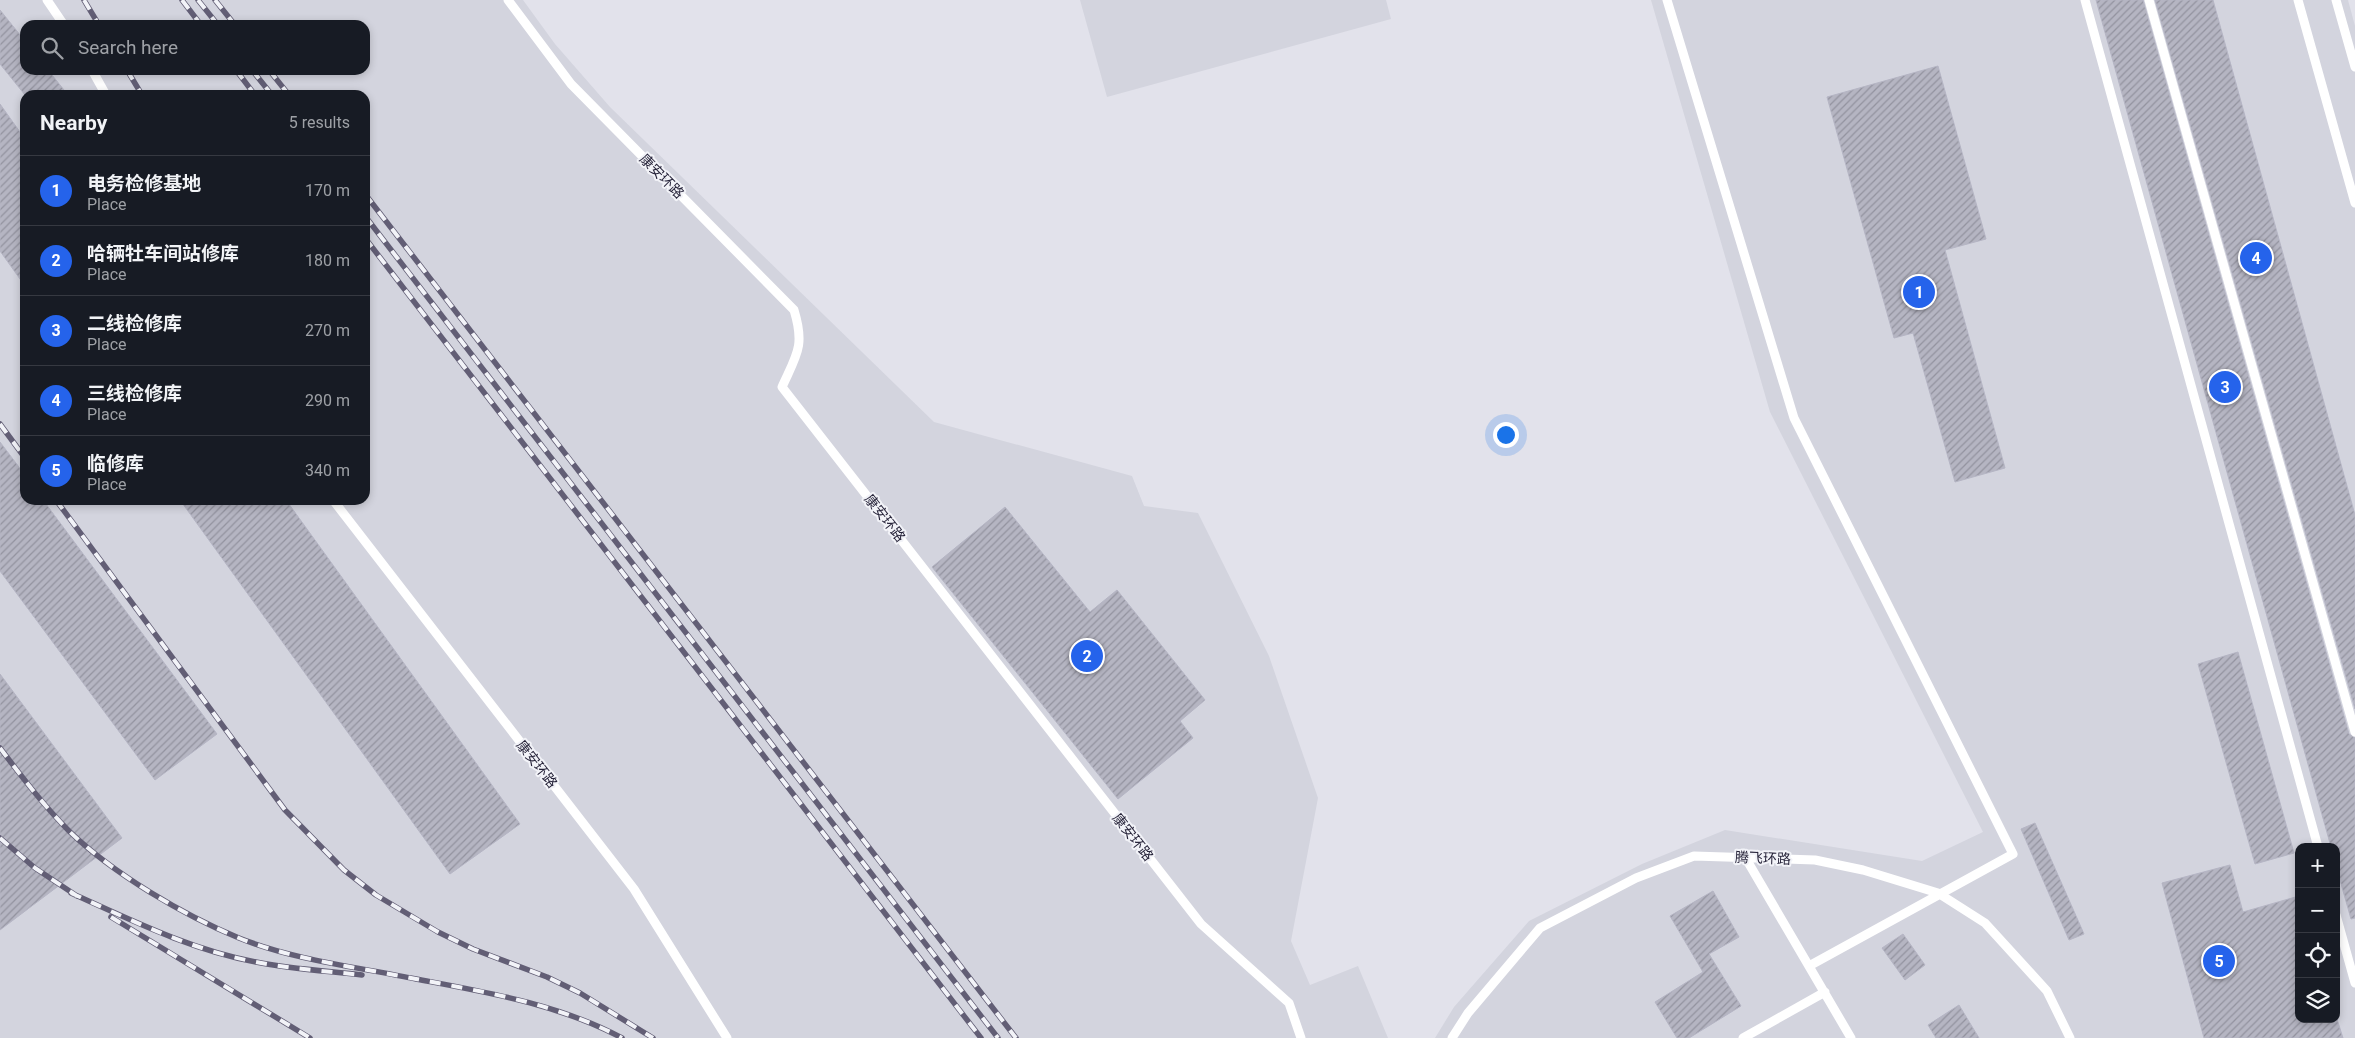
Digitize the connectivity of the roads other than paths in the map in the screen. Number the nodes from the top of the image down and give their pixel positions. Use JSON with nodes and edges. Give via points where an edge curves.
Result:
{"nodes":[{"id":1,"x":47,"y":0,"type":"edge"},
{"id":2,"x":508,"y":0,"type":"edge"},
{"id":3,"x":1667,"y":0,"type":"edge"},
{"id":4,"x":2085,"y":0,"type":"edge"},
{"id":5,"x":2149,"y":0,"type":"edge"},
{"id":6,"x":2298,"y":0,"type":"edge"},
{"id":7,"x":2336,"y":0,"type":"edge"},
{"id":8,"x":61,"y":20,"type":"edge"},
{"id":9,"x":2355,"y":67,"type":"edge"},
{"id":10,"x":95,"y":75,"type":"edge"},
{"id":11,"x":103,"y":90,"type":"edge"},
{"id":12,"x":2355,"y":202,"type":"edge"},
{"id":13,"x":337,"y":505,"type":"edge"},
{"id":14,"x":2355,"y":732,"type":"edge"},
{"id":15,"x":2317,"y":843,"type":"edge"},
{"id":16,"x":1745,"y":857,"type":"junction"},
{"id":17,"x":1938,"y":893,"type":"junction"},
{"id":18,"x":2340,"y":929,"type":"edge"},
{"id":19,"x":1809,"y":966,"type":"junction"},
{"id":20,"x":2355,"y":983,"type":"edge"},
{"id":21,"x":1825,"y":992,"type":"junction"},
{"id":22,"x":727,"y":1038,"type":"edge"},
{"id":23,"x":1301,"y":1038,"type":"edge"},
{"id":24,"x":1452,"y":1038,"type":"edge"},
{"id":25,"x":1743,"y":1038,"type":"edge"},
{"id":26,"x":1852,"y":1038,"type":"edge"},
{"id":27,"x":2070,"y":1038,"type":"edge"}],
"edges":[{"from":1,"to":8,"type":"lane"},
{"from":2,"to":23,"type":"lane","name":"康安环路","via":[[571,84],[794,310],[800,346],[782,387],[1201,924],[1289,1003]]},
{"from":3,"to":17,"type":"lane","via":[[1794,418],[2013,854]]},
{"from":4,"to":15,"type":"lane"},
{"from":5,"to":14,"type":"lane"},
{"from":6,"to":12,"type":"lane"},
{"from":7,"to":9,"type":"lane"},
{"from":10,"to":11,"type":"lane"},
{"from":13,"to":22,"type":"lane","name":"康安环路","via":[[634,889]]},
{"from":16,"to":17,"type":"lane","name":"腾飞环路","via":[[1815,860],[1863,870]]},
{"from":16,"to":19,"type":"lane"},
{"from":16,"to":24,"type":"lane","name":"腾飞环路","via":[[1694,856],[1636,878],[1540,928],[1468,1013]]},
{"from":17,"to":19,"type":"lane"},
{"from":17,"to":27,"type":"lane","name":"腾飞环路","via":[[1985,923],[2047,991]]},
{"from":18,"to":20,"type":"lane"},
{"from":19,"to":21,"type":"lane"},
{"from":21,"to":25,"type":"lane"},
{"from":21,"to":26,"type":"lane"}]}
